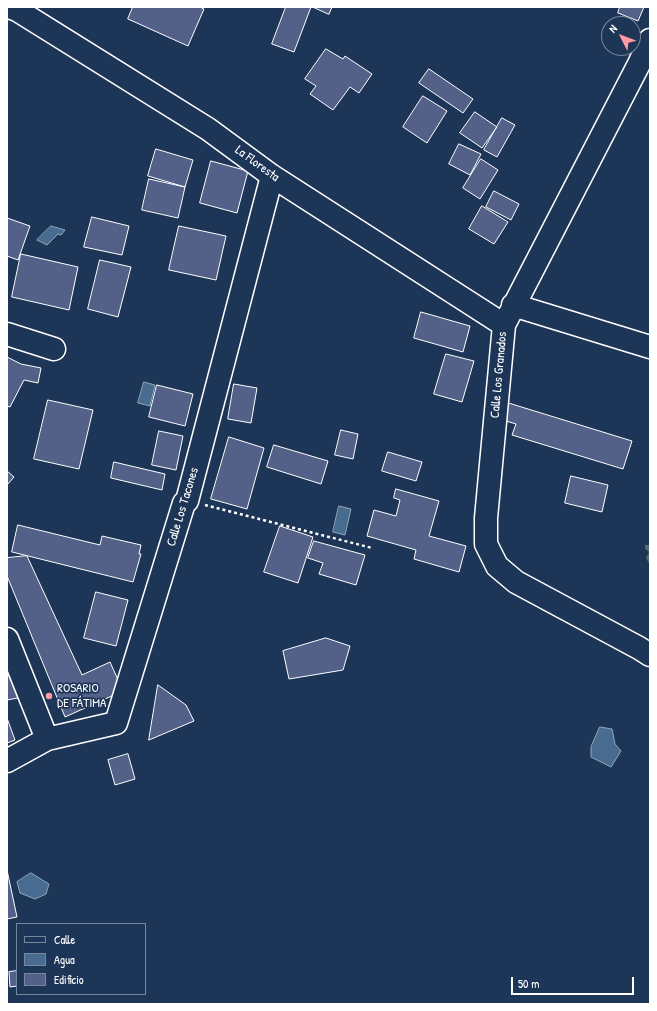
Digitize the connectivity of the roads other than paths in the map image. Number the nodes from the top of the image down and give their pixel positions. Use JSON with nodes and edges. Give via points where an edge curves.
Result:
{"nodes":[{"id":1,"x":9,"y":7,"type":"edge"},
{"id":2,"x":650,"y":40,"type":"edge"},
{"id":3,"x":645,"y":66,"type":"edge"},
{"id":4,"x":272,"y":176,"type":"junction"},
{"id":5,"x":513,"y":306,"type":"junction"},
{"id":6,"x":504,"y":325,"type":"junction"},
{"id":7,"x":7,"y":334,"type":"edge"},
{"id":8,"x":650,"y":347,"type":"edge"},
{"id":9,"x":54,"y":349,"type":"dead end"},
{"id":10,"x":7,"y":639,"type":"edge"},
{"id":11,"x":650,"y":655,"type":"edge"},
{"id":12,"x":47,"y":739,"type":"junction"},
{"id":13,"x":7,"y":761,"type":"edge"}],
"edges":[{"from":1,"to":4,"type":"street","name":"La Floresta","via":[[208,128]]},
{"from":2,"to":3,"type":"street","name":"Calle Los Granados"},
{"from":3,"to":5,"type":"street","name":"Calle Los Granados"},
{"from":4,"to":6,"type":"street","name":"La Floresta"},
{"from":4,"to":12,"type":"street","name":"Calle Los Tacones","via":[[187,501],[184,503],[116,724]]},
{"from":5,"to":6,"type":"street","name":"Calle Los Granados"},
{"from":5,"to":8,"type":"street"},
{"from":6,"to":11,"type":"street","name":"Calle Los Granados","via":[[486,518],[486,544],[497,566],[516,582]]},
{"from":7,"to":9,"type":"street"},
{"from":10,"to":12,"type":"street"},
{"from":12,"to":13,"type":"street","name":"Calle Los Tacones"}]}
